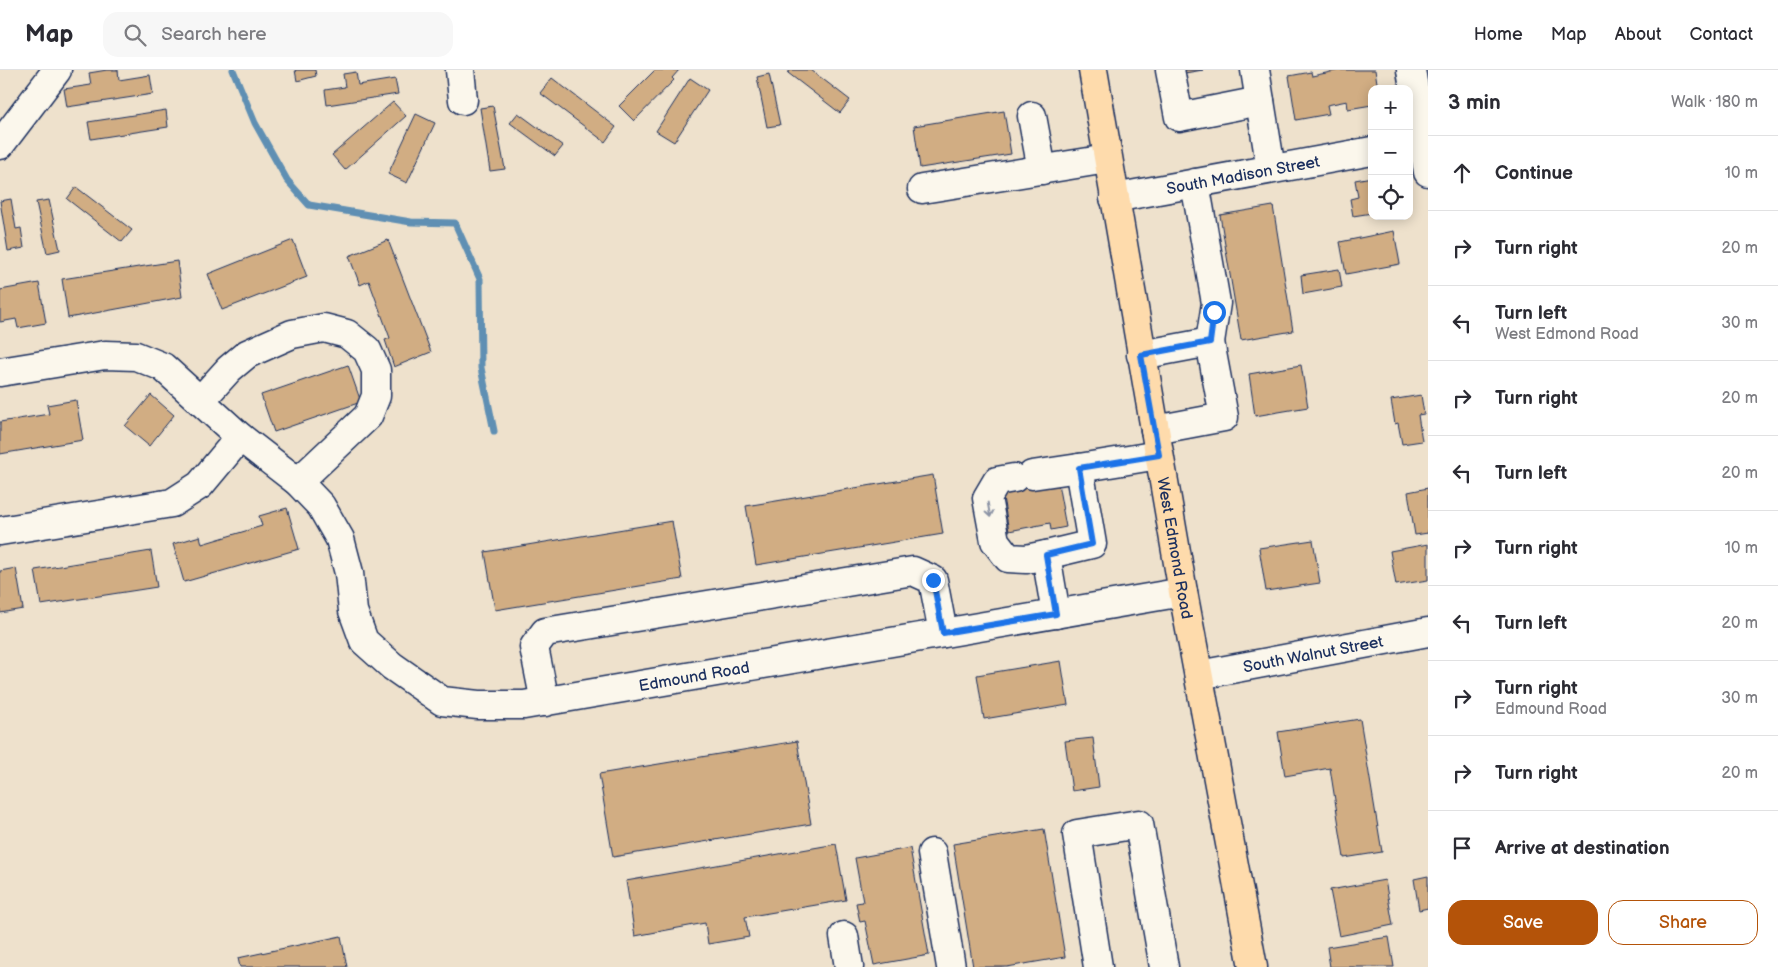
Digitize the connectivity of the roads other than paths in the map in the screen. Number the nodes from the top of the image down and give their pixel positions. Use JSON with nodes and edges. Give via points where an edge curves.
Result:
{"nodes":[{"id":1,"x":57,"y":70,"type":"edge"},
{"id":2,"x":460,"y":70,"type":"edge"},
{"id":3,"x":1093,"y":70,"type":"edge"},
{"id":4,"x":1170,"y":70,"type":"edge"},
{"id":5,"x":1255,"y":70,"type":"edge"},
{"id":6,"x":1411,"y":70,"type":"edge"},
{"id":7,"x":463,"y":100,"type":"dead end"},
{"id":8,"x":1260,"y":101,"type":"junction"},
{"id":9,"x":1032,"y":116,"type":"dead end"},
{"id":10,"x":1420,"y":143,"type":"edge"},
{"id":11,"x":0,"y":145,"type":"edge"},
{"id":12,"x":1368,"y":152,"type":"edge"},
{"id":13,"x":1107,"y":159,"type":"junction"},
{"id":14,"x":1042,"y":170,"type":"junction"},
{"id":15,"x":1271,"y":170,"type":"junction"},
{"id":16,"x":1428,"y":172,"type":"edge"},
{"id":17,"x":1196,"y":183,"type":"junction"},
{"id":18,"x":922,"y":189,"type":"dead end"},
{"id":19,"x":1114,"y":198,"type":"junction"},
{"id":20,"x":1210,"y":342,"type":"junction"},
{"id":21,"x":1141,"y":355,"type":"junction"},
{"id":22,"x":0,"y":372,"type":"edge"},
{"id":23,"x":200,"y":401,"type":"junction"},
{"id":24,"x":240,"y":437,"type":"junction"},
{"id":25,"x":1157,"y":443,"type":"junction"},
{"id":26,"x":1079,"y":468,"type":"junction"},
{"id":27,"x":298,"y":482,"type":"junction"},
{"id":28,"x":0,"y":531,"type":"edge"},
{"id":29,"x":1046,"y":555,"type":"junction"},
{"id":30,"x":1183,"y":592,"type":"junction"},
{"id":31,"x":1056,"y":614,"type":"junction"},
{"id":32,"x":1428,"y":632,"type":"edge"},
{"id":33,"x":943,"y":633,"type":"junction"},
{"id":34,"x":1199,"y":675,"type":"junction"},
{"id":35,"x":545,"y":702,"type":"junction"},
{"id":36,"x":932,"y":853,"type":"dead end"},
{"id":37,"x":844,"y":936,"type":"dead end"},
{"id":38,"x":849,"y":967,"type":"edge"},
{"id":39,"x":951,"y":967,"type":"edge"},
{"id":40,"x":1098,"y":967,"type":"edge"},
{"id":41,"x":1164,"y":967,"type":"edge"},
{"id":42,"x":1253,"y":967,"type":"edge"}],
"edges":[{"from":1,"to":11,"type":"street"},
{"from":2,"to":7,"type":"street"},
{"from":3,"to":13,"type":"main road","name":"West Edmond Road"},
{"from":4,"to":8,"type":"street","via":[[1179,117]]},
{"from":5,"to":8,"type":"street"},
{"from":6,"to":10,"type":"street"},
{"from":8,"to":15,"type":"street"},
{"from":9,"to":14,"type":"street"},
{"from":10,"to":16,"type":"street"},
{"from":12,"to":15,"type":"street","name":"South Madison Street"},
{"from":13,"to":14,"type":"street"},
{"from":13,"to":19,"type":"main road","name":"West Edmond Road"},
{"from":14,"to":18,"type":"street"},
{"from":15,"to":17,"type":"street","name":"South Madison Street"},
{"from":17,"to":19,"type":"street","name":"South Madison Street"},
{"from":17,"to":20,"type":"street","via":[[1216,303]]},
{"from":19,"to":21,"type":"main road","name":"West Edmond Road"},
{"from":20,"to":21,"type":"street"},
{"from":20,"to":25,"type":"street","via":[[1224,417]]},
{"from":21,"to":25,"type":"main road","name":"West Edmond Road"},
{"from":22,"to":23,"type":"street","via":[[105,356],[136,356],[163,367]]},
{"from":23,"to":24,"type":"street"},
{"from":23,"to":27,"type":"street","via":[[247,354],[292,334],[324,328],[346,334],[367,350],[376,370],[376,396],[368,416]]},
{"from":24,"to":27,"type":"street"},
{"from":24,"to":28,"type":"street","via":[[200,485],[172,503]]},
{"from":25,"to":26,"type":"street"},
{"from":25,"to":30,"type":"main road","name":"West Edmond Road"},
{"from":26,"to":29,"type":"street","via":[[1092,544]]},
{"from":26,"to":29,"type":"street","one_way":true,"via":[[997,481],[987,498],[995,541],[1008,558]]},
{"from":27,"to":35,"type":"street","name":"Edmound Road","via":[[321,506],[340,539],[349,573],[353,610],[364,641],[385,660],[442,701],[478,705]]},
{"from":29,"to":31,"type":"street"},
{"from":30,"to":31,"type":"street","name":"Edmound Road"},
{"from":30,"to":34,"type":"main road","name":"West Edmond Road"},
{"from":31,"to":33,"type":"street","name":"Edmound Road"},
{"from":32,"to":34,"type":"street","name":"South Walnut Street"},
{"from":33,"to":35,"type":"street","name":"Edmound Road"},
{"from":33,"to":35,"type":"street","via":[[933,580],[913,571],[545,632],[534,647]]},
{"from":34,"to":42,"type":"main road","name":"West Edmond Road"},
{"from":36,"to":39,"type":"street"},
{"from":37,"to":38,"type":"street"},
{"from":40,"to":41,"type":"street","via":[[1077,834],[1139,824]]}]}
